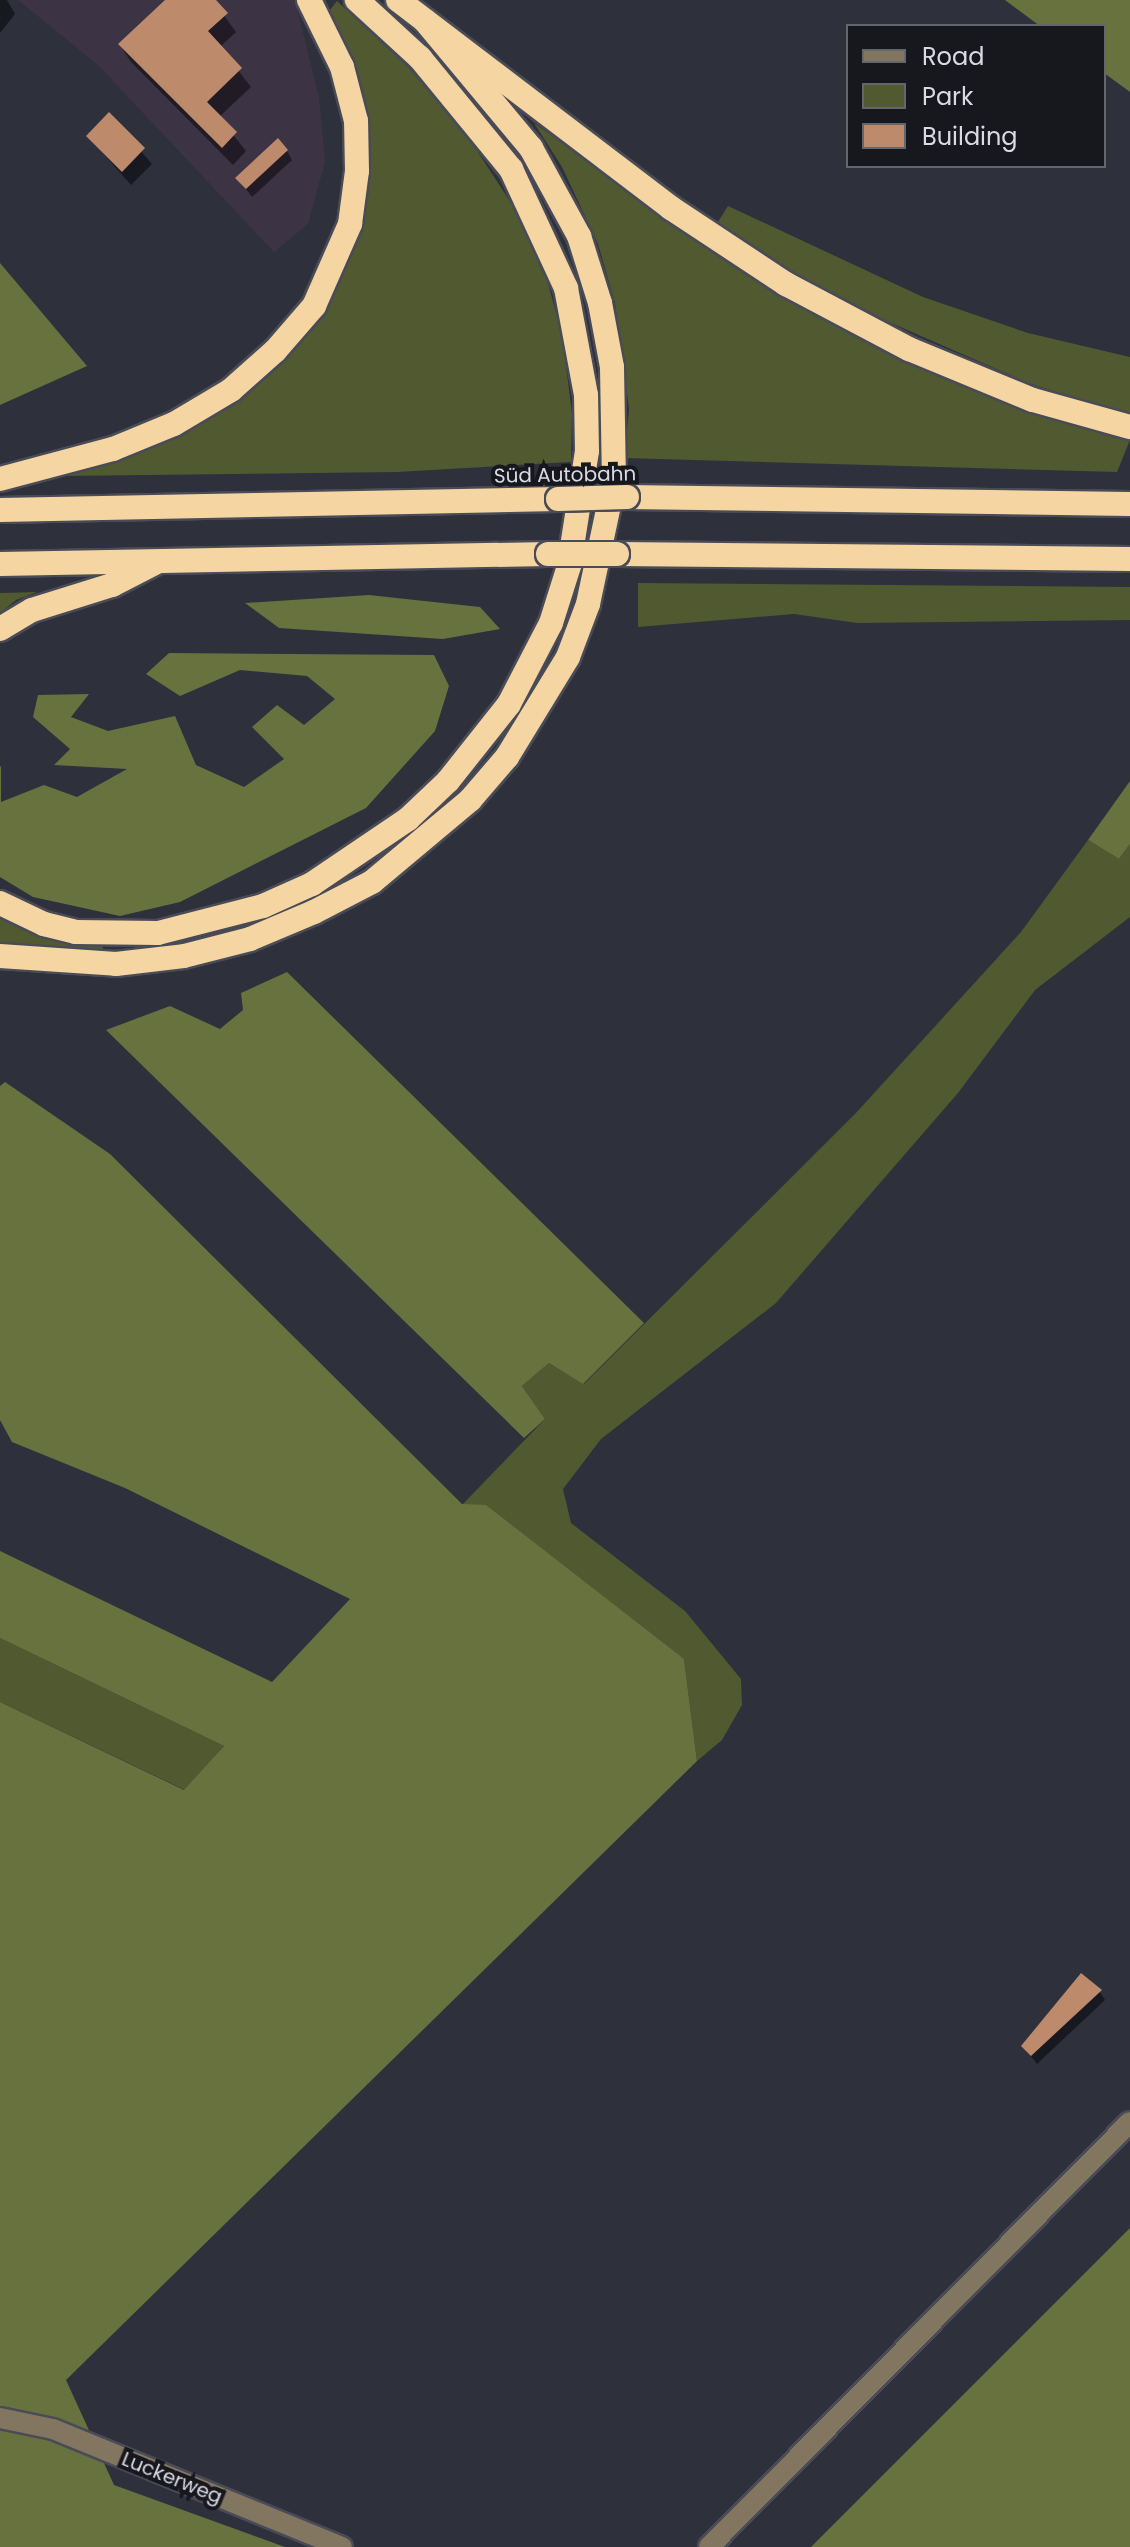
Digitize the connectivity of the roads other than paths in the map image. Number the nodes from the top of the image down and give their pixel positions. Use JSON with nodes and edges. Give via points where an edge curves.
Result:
{"nodes":[{"id":1,"x":309,"y":0,"type":"edge"},
{"id":2,"x":357,"y":0,"type":"edge"},
{"id":3,"x":398,"y":0,"type":"edge"},
{"id":4,"x":425,"y":21,"type":"junction"},
{"id":5,"x":1130,"y":427,"type":"edge"},
{"id":6,"x":0,"y":479,"type":"edge"},
{"id":7,"x":1130,"y":504,"type":"edge"},
{"id":8,"x":0,"y":510,"type":"edge"},
{"id":9,"x":163,"y":559,"type":"junction"},
{"id":10,"x":1130,"y":559,"type":"edge"},
{"id":11,"x":0,"y":564,"type":"edge"},
{"id":12,"x":0,"y":629,"type":"edge"},
{"id":13,"x":0,"y":903,"type":"edge"},
{"id":14,"x":0,"y":956,"type":"edge"},
{"id":15,"x":1130,"y":2122,"type":"edge"},
{"id":16,"x":0,"y":2418,"type":"edge"},
{"id":17,"x":342,"y":2547,"type":"edge"},
{"id":18,"x":709,"y":2547,"type":"edge"}],
"edges":[{"from":1,"to":6,"type":"highway","via":[[342,67],[356,121],[357,171],[350,224],[314,306],[231,390],[174,424],[113,449]]},
{"from":2,"to":13,"type":"highway","via":[[430,69],[511,169],[566,288],[586,395],[587,451],[572,552],[551,623],[509,704],[448,781],[408,819],[312,884],[263,906],[158,933],[76,932]]},
{"from":3,"to":4,"type":"highway"},
{"from":4,"to":5,"type":"highway","via":[[671,208],[786,284],[950,366],[1033,400]]},
{"from":4,"to":14,"type":"highway","via":[[504,111],[539,160],[579,236],[600,303],[613,382],[614,482],[592,592],[568,657],[507,757],[470,800],[403,859],[326,906],[250,939],[184,956],[116,964]]},
{"from":7,"to":8,"type":"highway","name":"Süd Autobahn","bridge":true,"via":[[627,497]]},
{"from":9,"to":10,"type":"highway","bridge":true,"via":[[548,554]]},
{"from":9,"to":11,"type":"highway"},
{"from":9,"to":12,"type":"highway","via":[[112,585],[32,610]]},
{"from":15,"to":18,"type":"street"},
{"from":16,"to":17,"type":"street","name":"Luckerweg","via":[[53,2429]]}]}
